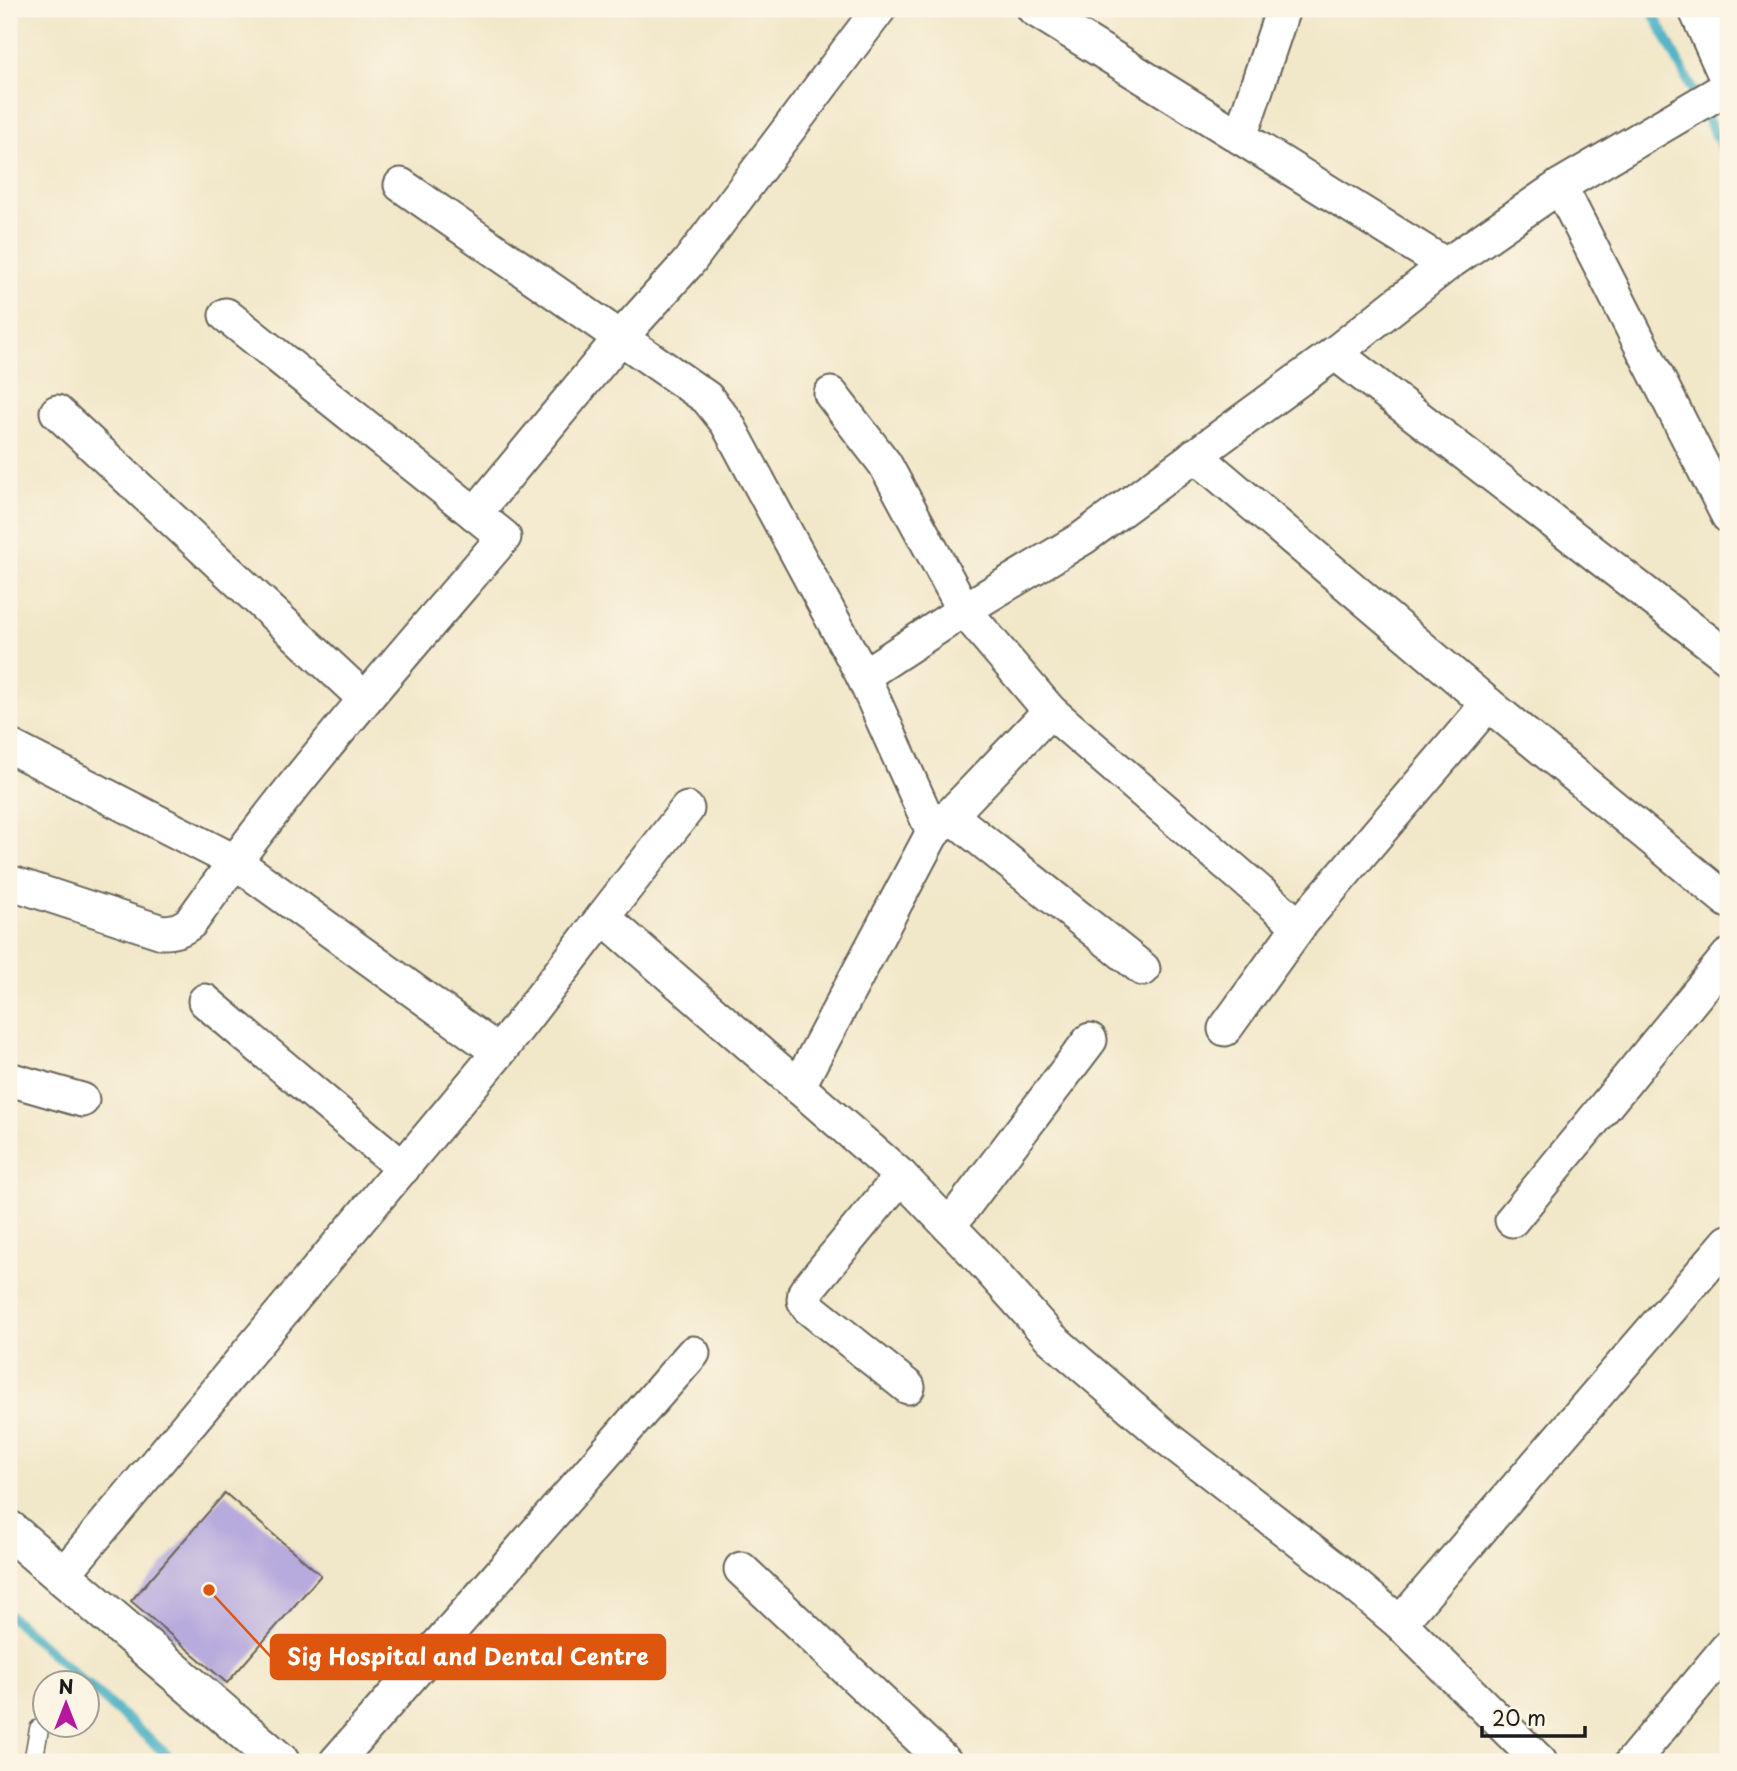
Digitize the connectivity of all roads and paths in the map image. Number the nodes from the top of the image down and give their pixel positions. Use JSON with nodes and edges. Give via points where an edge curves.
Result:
{"nodes":[{"id":1,"x":879,"y":9,"type":"edge"},
{"id":2,"x":1034,"y":9,"type":"edge"},
{"id":3,"x":1283,"y":9,"type":"edge"},
{"id":4,"x":1698,"y":9,"type":"edge"},
{"id":5,"x":1723,"y":87,"type":"edge"},
{"id":6,"x":1240,"y":137,"type":"junction"},
{"id":7,"x":401,"y":185,"type":"dead end"},
{"id":8,"x":1560,"y":186,"type":"junction"},
{"id":9,"x":1446,"y":265,"type":"junction"},
{"id":10,"x":226,"y":314,"type":"dead end"},
{"id":11,"x":621,"y":337,"type":"junction"},
{"id":12,"x":1335,"y":353,"type":"junction"},
{"id":13,"x":831,"y":394,"type":"dead end"},
{"id":14,"x":57,"y":412,"type":"dead end"},
{"id":15,"x":1195,"y":455,"type":"junction"},
{"id":16,"x":475,"y":514,"type":"junction"},
{"id":17,"x":1728,"y":516,"type":"edge"},
{"id":18,"x":964,"y":610,"type":"junction"},
{"id":19,"x":1728,"y":657,"type":"edge"},
{"id":20,"x":863,"y":676,"type":"junction"},
{"id":21,"x":365,"y":699,"type":"junction"},
{"id":22,"x":1488,"y":704,"type":"junction"},
{"id":23,"x":1050,"y":711,"type":"junction"},
{"id":24,"x":9,"y":746,"type":"edge"},
{"id":25,"x":687,"y":809,"type":"dead end"},
{"id":26,"x":942,"y":824,"type":"junction"},
{"id":27,"x":234,"y":861,"type":"junction"},
{"id":28,"x":9,"y":882,"type":"edge"},
{"id":29,"x":1728,"y":901,"type":"edge"},
{"id":30,"x":603,"y":917,"type":"junction"},
{"id":31,"x":1299,"y":926,"type":"junction"},
{"id":32,"x":1728,"y":956,"type":"edge"},
{"id":33,"x":1143,"y":969,"type":"dead end"},
{"id":34,"x":205,"y":1002,"type":"dead end"},
{"id":35,"x":1225,"y":1029,"type":"dead end"},
{"id":36,"x":1090,"y":1040,"type":"dead end"},
{"id":37,"x":499,"y":1052,"type":"junction"},
{"id":38,"x":9,"y":1079,"type":"edge"},
{"id":39,"x":798,"y":1087,"type":"junction"},
{"id":40,"x":82,"y":1100,"type":"dead end"},
{"id":41,"x":403,"y":1168,"type":"junction"},
{"id":42,"x":901,"y":1176,"type":"junction"},
{"id":43,"x":1512,"y":1220,"type":"dead end"},
{"id":44,"x":949,"y":1226,"type":"junction"},
{"id":45,"x":1728,"y":1242,"type":"edge"},
{"id":46,"x":693,"y":1353,"type":"dead end"},
{"id":47,"x":908,"y":1387,"type":"dead end"},
{"id":48,"x":9,"y":1530,"type":"edge"},
{"id":49,"x":741,"y":1569,"type":"dead end"},
{"id":50,"x":62,"y":1576,"type":"junction"},
{"id":51,"x":1400,"y":1623,"type":"junction"},
{"id":52,"x":1728,"y":1647,"type":"edge"},
{"id":53,"x":37,"y":1740,"type":"edge"},
{"id":54,"x":33,"y":1762,"type":"edge"},
{"id":55,"x":280,"y":1762,"type":"edge"},
{"id":56,"x":336,"y":1762,"type":"edge"},
{"id":57,"x":946,"y":1762,"type":"edge"},
{"id":58,"x":1540,"y":1762,"type":"edge"},
{"id":59,"x":1632,"y":1762,"type":"edge"}],
"edges":[{"from":1,"to":11,"type":"street","via":[[688,263]]},
{"from":2,"to":6,"type":"street"},
{"from":3,"to":6,"type":"street"},
{"from":4,"to":5,"type":"main road"},
{"from":5,"to":8,"type":"street"},
{"from":6,"to":9,"type":"street"},
{"from":7,"to":11,"type":"street"},
{"from":8,"to":9,"type":"street"},
{"from":8,"to":17,"type":"street"},
{"from":9,"to":12,"type":"street"},
{"from":10,"to":16,"type":"street"},
{"from":11,"to":16,"type":"street"},
{"from":11,"to":20,"type":"street","via":[[708,398],[727,423]]},
{"from":12,"to":15,"type":"street"},
{"from":12,"to":19,"type":"street"},
{"from":13,"to":18,"type":"street","via":[[885,464]]},
{"from":14,"to":21,"type":"street"},
{"from":15,"to":18,"type":"street","via":[[1083,538]]},
{"from":15,"to":22,"type":"street"},
{"from":16,"to":21,"type":"street","via":[[504,537]]},
{"from":18,"to":20,"type":"street"},
{"from":18,"to":23,"type":"street"},
{"from":20,"to":26,"type":"street"},
{"from":21,"to":27,"type":"street"},
{"from":22,"to":29,"type":"street"},
{"from":22,"to":31,"type":"street"},
{"from":23,"to":26,"type":"street"},
{"from":23,"to":31,"type":"street"},
{"from":24,"to":27,"type":"street"},
{"from":25,"to":30,"type":"street"},
{"from":26,"to":33,"type":"street"},
{"from":26,"to":39,"type":"street"},
{"from":27,"to":28,"type":"street","via":[[191,922],[174,932]]},
{"from":27,"to":37,"type":"street"},
{"from":30,"to":37,"type":"street"},
{"from":30,"to":39,"type":"street"},
{"from":31,"to":35,"type":"street"},
{"from":32,"to":43,"type":"street"},
{"from":34,"to":41,"type":"street"},
{"from":36,"to":44,"type":"street"},
{"from":37,"to":41,"type":"street"},
{"from":38,"to":40,"type":"street"},
{"from":39,"to":42,"type":"street"},
{"from":41,"to":50,"type":"street"},
{"from":42,"to":44,"type":"street"},
{"from":42,"to":47,"type":"street","via":[[810,1286],[804,1300]]},
{"from":44,"to":51,"type":"street","via":[[1051,1338],[1168,1439]]},
{"from":45,"to":51,"type":"street"},
{"from":46,"to":56,"type":"street"},
{"from":48,"to":50,"type":"main road"},
{"from":49,"to":57,"type":"street"},
{"from":50,"to":55,"type":"main road"},
{"from":51,"to":58,"type":"street"},
{"from":52,"to":59,"type":"street"},
{"from":53,"to":54,"type":"lane"}]}
